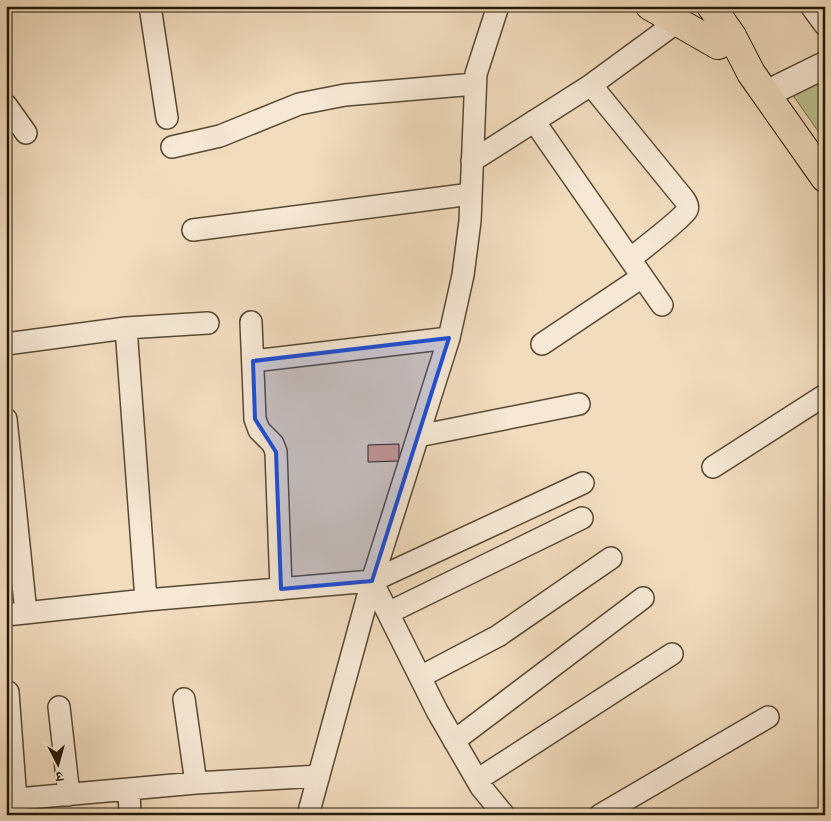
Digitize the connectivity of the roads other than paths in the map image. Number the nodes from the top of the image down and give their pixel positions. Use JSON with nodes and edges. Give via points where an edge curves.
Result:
{"nodes":[{"id":1,"x":150,"y":6,"type":"edge"},
{"id":2,"x":498,"y":6,"type":"edge"},
{"id":3,"x":650,"y":6,"type":"edge"},
{"id":4,"x":711,"y":6,"type":"edge"},
{"id":5,"x":811,"y":6,"type":"edge"},
{"id":6,"x":684,"y":14,"type":"edge"},
{"id":7,"x":825,"y":25,"type":"edge"},
{"id":8,"x":825,"y":65,"type":"edge"},
{"id":9,"x":758,"y":83,"type":"junction"},
{"id":10,"x":475,"y":84,"type":"junction"},
{"id":11,"x":592,"y":84,"type":"junction"},
{"id":12,"x":6,"y":105,"type":"edge"},
{"id":13,"x":167,"y":118,"type":"dead end"},
{"id":14,"x":534,"y":121,"type":"junction"},
{"id":15,"x":26,"y":132,"type":"dead end"},
{"id":16,"x":172,"y":147,"type":"dead end"},
{"id":17,"x":472,"y":161,"type":"junction"},
{"id":18,"x":825,"y":178,"type":"edge"},
{"id":19,"x":471,"y":194,"type":"junction"},
{"id":20,"x":193,"y":230,"type":"dead end"},
{"id":21,"x":630,"y":259,"type":"junction"},
{"id":22,"x":642,"y":277,"type":"junction"},
{"id":23,"x":662,"y":305,"type":"dead end"},
{"id":24,"x":251,"y":322,"type":"dead end"},
{"id":25,"x":208,"y":323,"type":"dead end"},
{"id":26,"x":126,"y":328,"type":"junction"},
{"id":27,"x":449,"y":338,"type":"junction"},
{"id":28,"x":6,"y":344,"type":"edge"},
{"id":29,"x":542,"y":344,"type":"dead end"},
{"id":30,"x":253,"y":361,"type":"junction"},
{"id":31,"x":825,"y":395,"type":"edge"},
{"id":32,"x":579,"y":404,"type":"dead end"},
{"id":33,"x":6,"y":418,"type":"edge"},
{"id":34,"x":418,"y":436,"type":"junction"},
{"id":35,"x":713,"y":467,"type":"dead end"},
{"id":36,"x":583,"y":483,"type":"dead end"},
{"id":37,"x":582,"y":518,"type":"dead end"},
{"id":38,"x":611,"y":558,"type":"dead end"},
{"id":39,"x":372,"y":580,"type":"junction"},
{"id":40,"x":281,"y":589,"type":"junction"},
{"id":41,"x":643,"y":598,"type":"dead end"},
{"id":42,"x":146,"y":600,"type":"junction"},
{"id":43,"x":388,"y":613,"type":"junction"},
{"id":44,"x":16,"y":614,"type":"edge"},
{"id":45,"x":672,"y":654,"type":"dead end"},
{"id":46,"x":420,"y":677,"type":"junction"},
{"id":47,"x":8,"y":692,"type":"dead end"},
{"id":48,"x":184,"y":699,"type":"dead end"},
{"id":49,"x":59,"y":706,"type":"dead end"},
{"id":50,"x":768,"y":717,"type":"dead end"},
{"id":51,"x":454,"y":741,"type":"junction"},
{"id":52,"x":319,"y":776,"type":"junction"},
{"id":53,"x":477,"y":780,"type":"junction"},
{"id":54,"x":196,"y":783,"type":"junction"},
{"id":55,"x":129,"y":789,"type":"junction"},
{"id":56,"x":68,"y":795,"type":"junction"},
{"id":57,"x":13,"y":805,"type":"edge"},
{"id":58,"x":130,"y":815,"type":"edge"},
{"id":59,"x":308,"y":815,"type":"edge"},
{"id":60,"x":504,"y":815,"type":"edge"},
{"id":61,"x":600,"y":815,"type":"edge"}],
"edges":[{"from":1,"to":13,"type":"street"},
{"from":2,"to":10,"type":"street"},
{"from":3,"to":6,"type":"main road"},
{"from":4,"to":9,"type":"main road"},
{"from":5,"to":7,"type":"street"},
{"from":6,"to":9,"type":"main road"},
{"from":6,"to":11,"type":"street"},
{"from":8,"to":9,"type":"street"},
{"from":9,"to":18,"type":"main road"},
{"from":10,"to":16,"type":"street","via":[[345,94],[299,104],[220,136]]},
{"from":10,"to":17,"type":"street"},
{"from":11,"to":14,"type":"street"},
{"from":11,"to":21,"type":"street","via":[[688,207],[680,218]]},
{"from":12,"to":15,"type":"street"},
{"from":14,"to":17,"type":"street"},
{"from":14,"to":21,"type":"street"},
{"from":17,"to":19,"type":"street"},
{"from":19,"to":20,"type":"street"},
{"from":19,"to":27,"type":"street","via":[[463,275]]},
{"from":21,"to":22,"type":"street"},
{"from":22,"to":23,"type":"street"},
{"from":22,"to":29,"type":"street"},
{"from":24,"to":30,"type":"street"},
{"from":25,"to":26,"type":"street"},
{"from":26,"to":28,"type":"street"},
{"from":26,"to":42,"type":"street"},
{"from":27,"to":30,"type":"street"},
{"from":27,"to":34,"type":"street"},
{"from":30,"to":40,"type":"street","via":[[255,420],[276,452]]},
{"from":31,"to":35,"type":"street"},
{"from":32,"to":34,"type":"street"},
{"from":33,"to":44,"type":"street"},
{"from":34,"to":39,"type":"street"},
{"from":36,"to":39,"type":"street"},
{"from":37,"to":43,"type":"street"},
{"from":38,"to":46,"type":"street","via":[[498,636]]},
{"from":39,"to":40,"type":"street"},
{"from":39,"to":43,"type":"street"},
{"from":39,"to":52,"type":"street"},
{"from":40,"to":42,"type":"street"},
{"from":41,"to":51,"type":"street"},
{"from":42,"to":44,"type":"street"},
{"from":43,"to":46,"type":"street"},
{"from":45,"to":53,"type":"street"},
{"from":46,"to":51,"type":"street"},
{"from":47,"to":57,"type":"street"},
{"from":48,"to":54,"type":"street"},
{"from":49,"to":56,"type":"street"},
{"from":50,"to":61,"type":"street"},
{"from":51,"to":53,"type":"street"},
{"from":52,"to":54,"type":"street"},
{"from":52,"to":59,"type":"street"},
{"from":53,"to":60,"type":"street"},
{"from":54,"to":55,"type":"street"},
{"from":55,"to":56,"type":"street"},
{"from":55,"to":58,"type":"street"},
{"from":56,"to":57,"type":"street"}]}
